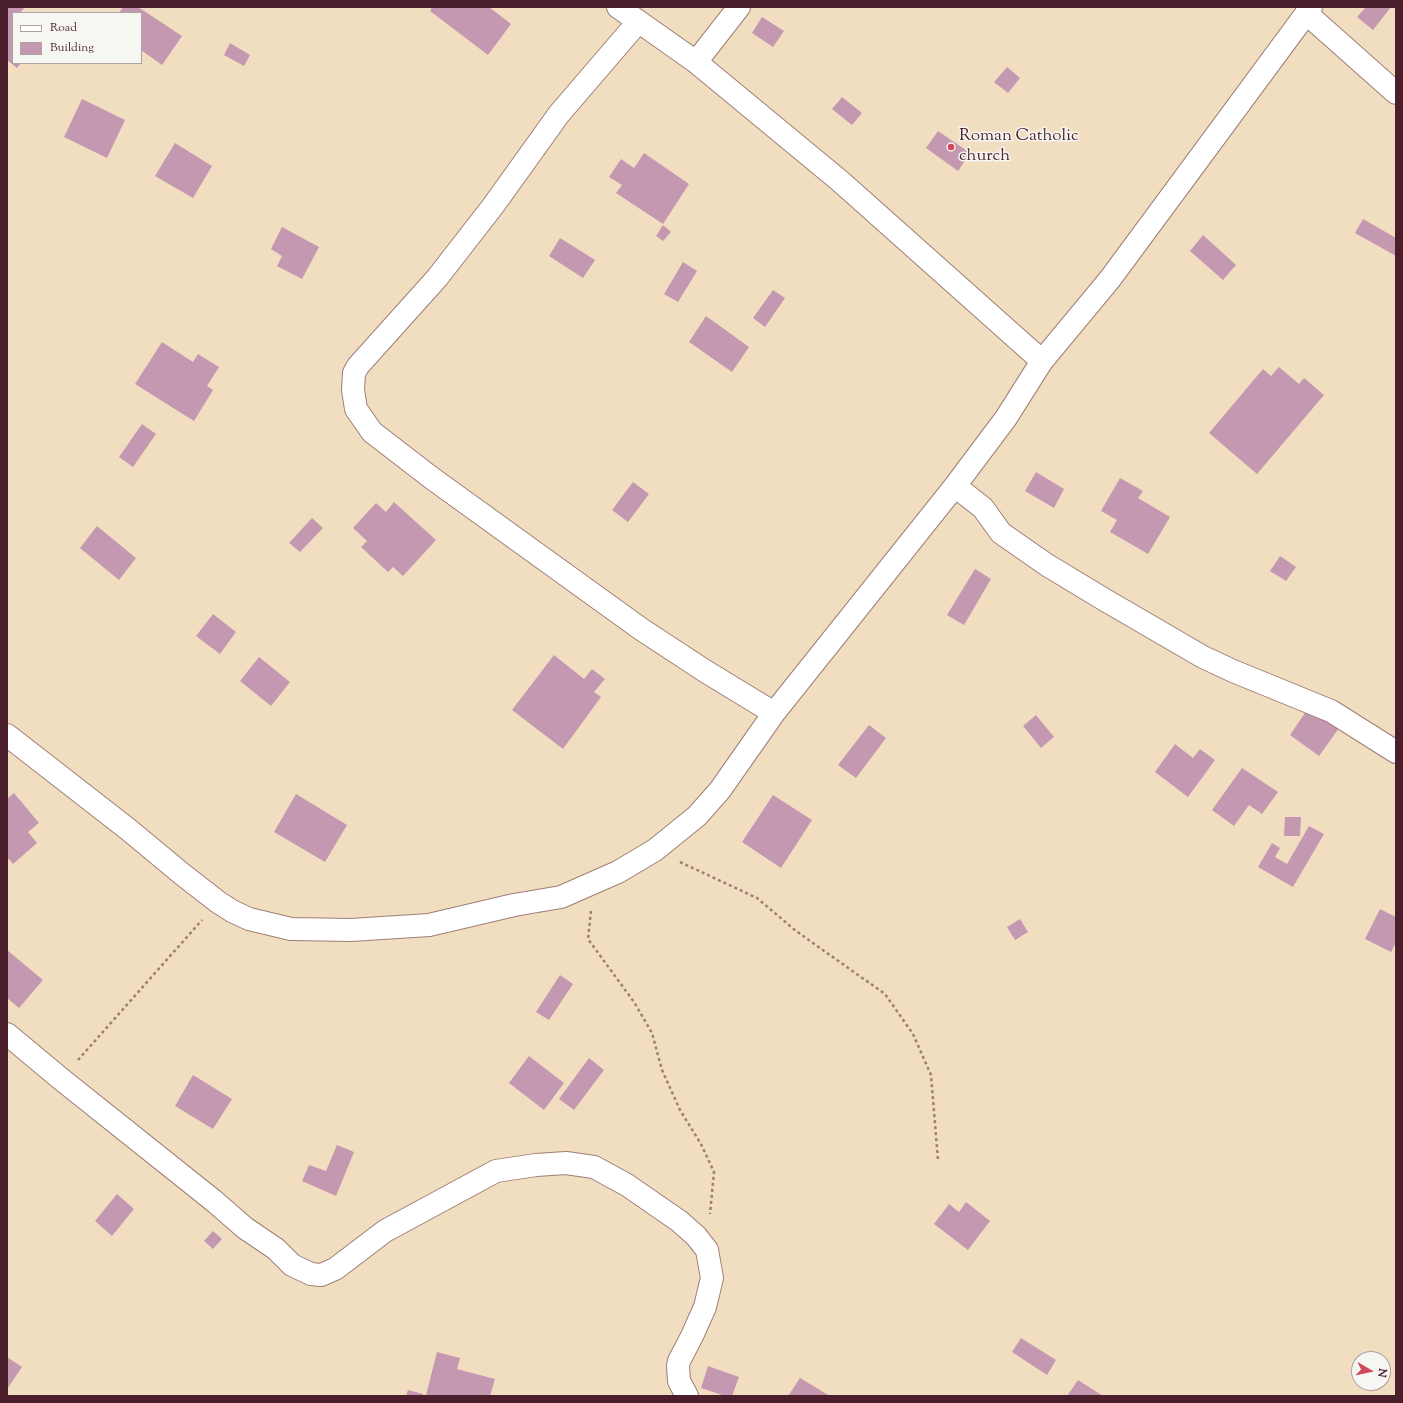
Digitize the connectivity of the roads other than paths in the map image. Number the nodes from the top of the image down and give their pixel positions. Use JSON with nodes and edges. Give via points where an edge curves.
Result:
{"nodes":[{"id":1,"x":618,"y":7,"type":"edge"},
{"id":2,"x":739,"y":7,"type":"edge"},
{"id":3,"x":1308,"y":10,"type":"edge"},
{"id":4,"x":638,"y":22,"type":"junction"},
{"id":5,"x":696,"y":62,"type":"junction"},
{"id":6,"x":1396,"y":93,"type":"edge"},
{"id":7,"x":1042,"y":361,"type":"junction"},
{"id":8,"x":955,"y":486,"type":"junction"},
{"id":9,"x":774,"y":713,"type":"junction"},
{"id":10,"x":7,"y":735,"type":"edge"},
{"id":11,"x":1396,"y":752,"type":"edge"},
{"id":12,"x":7,"y":1034,"type":"edge"},
{"id":13,"x":687,"y":1396,"type":"edge"}],
"edges":[{"from":1,"to":4,"type":"street"},
{"from":2,"to":5,"type":"street"},
{"from":3,"to":6,"type":"street"},
{"from":3,"to":7,"type":"street","via":[[1110,279]]},
{"from":4,"to":5,"type":"street"},
{"from":4,"to":9,"type":"street","via":[[559,114],[437,278],[358,366],[354,373],[352,390],[356,409],[372,432],[433,479],[641,628]]},
{"from":5,"to":7,"type":"street","via":[[840,181]]},
{"from":7,"to":8,"type":"street","via":[[1006,418]]},
{"from":8,"to":9,"type":"street"},
{"from":8,"to":11,"type":"street","via":[[982,508],[1001,533],[1105,600],[1203,657],[1331,711]]},
{"from":9,"to":10,"type":"street","via":[[720,790],[698,816],[655,850],[618,872],[561,897],[429,925],[351,930],[290,929],[232,911]]},
{"from":12,"to":13,"type":"street","via":[[214,1200],[245,1228],[276,1249],[292,1265],[311,1274],[321,1275],[335,1269],[384,1231],[496,1171],[566,1163],[594,1167],[627,1185],[679,1221],[707,1250],[712,1278],[705,1307],[678,1366],[679,1381]]}]}
